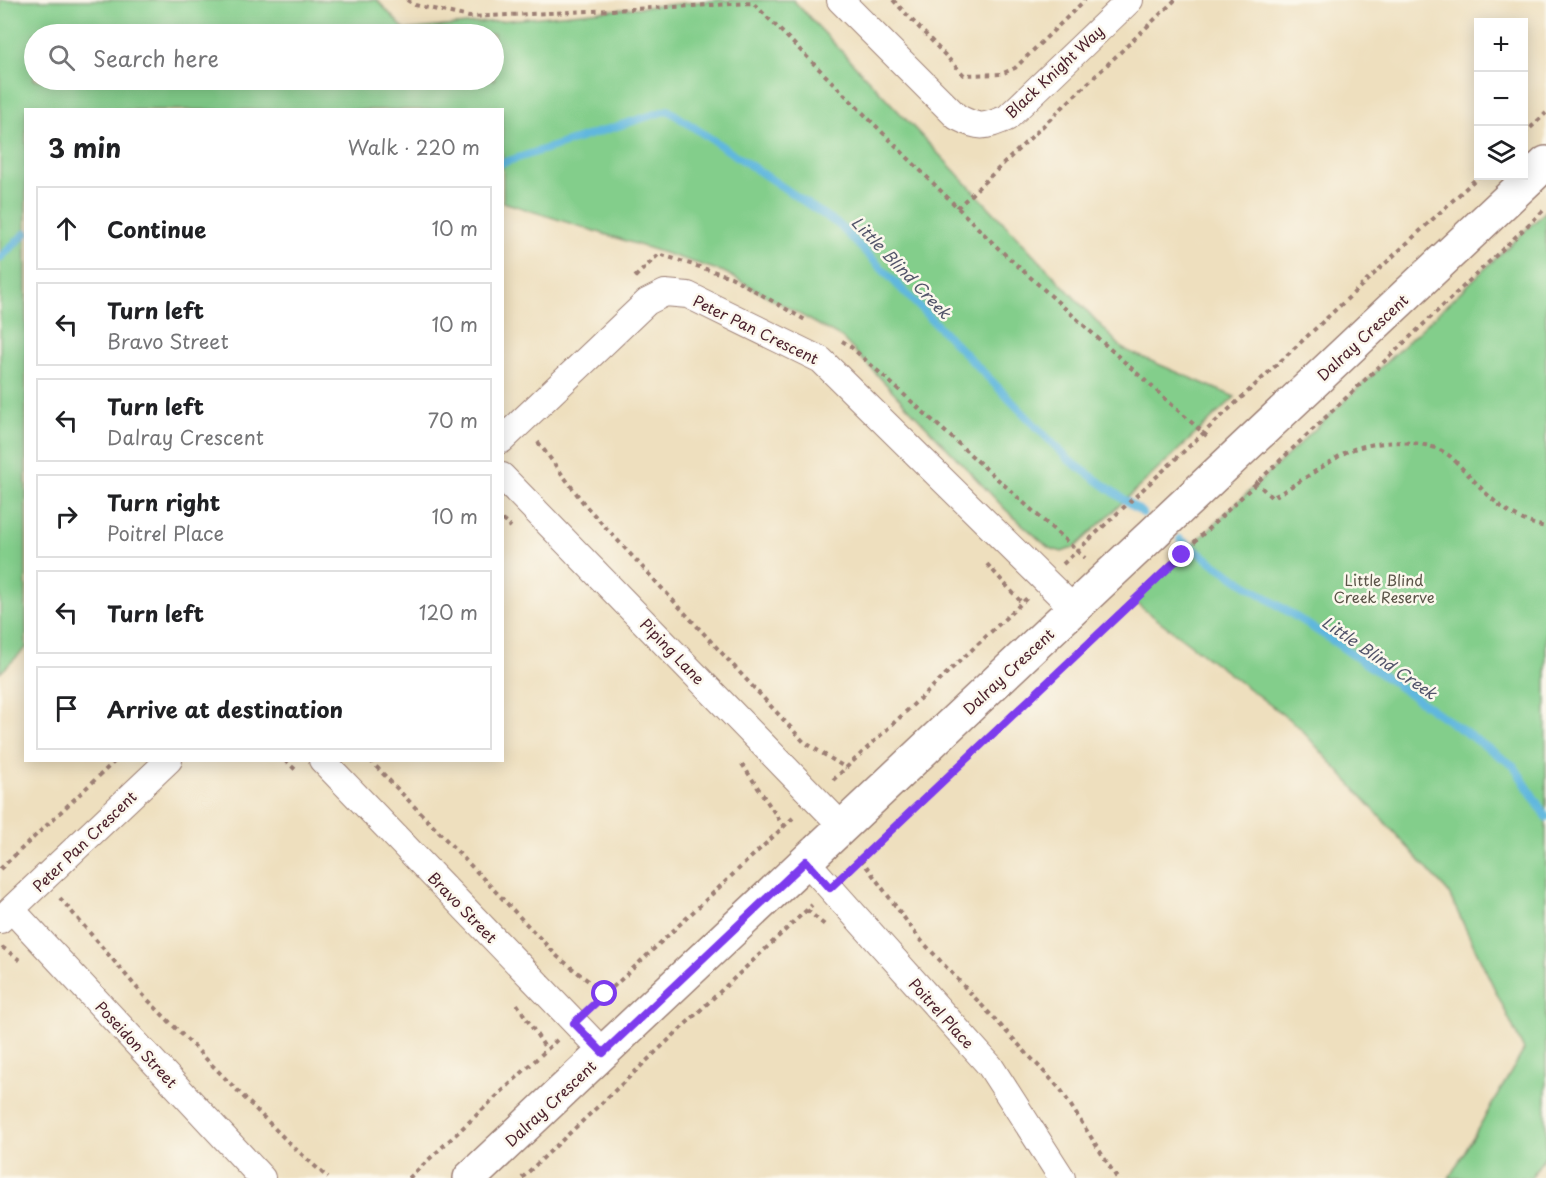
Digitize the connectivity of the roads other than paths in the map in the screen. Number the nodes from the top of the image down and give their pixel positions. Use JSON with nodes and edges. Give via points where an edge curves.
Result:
{"nodes":[{"id":1,"x":840,"y":0,"type":"edge"},
{"id":2,"x":1130,"y":0,"type":"edge"},
{"id":3,"x":1546,"y":163,"type":"edge"},
{"id":4,"x":504,"y":438,"type":"edge"},
{"id":5,"x":504,"y":478,"type":"edge"},
{"id":6,"x":1074,"y":609,"type":"junction"},
{"id":7,"x":167,"y":762,"type":"edge"},
{"id":8,"x":324,"y":762,"type":"edge"},
{"id":9,"x":843,"y":827,"type":"junction"},
{"id":10,"x":806,"y":861,"type":"junction"},
{"id":11,"x":6,"y":915,"type":"edge"},
{"id":12,"x":603,"y":1053,"type":"junction"},
{"id":13,"x":262,"y":1178,"type":"edge"},
{"id":14,"x":470,"y":1178,"type":"edge"},
{"id":15,"x":1062,"y":1178,"type":"edge"}],
"edges":[{"from":1,"to":2,"type":"street","name":"Black Knight Way","via":[[957,117],[974,126],[1007,118]]},
{"from":3,"to":6,"type":"street","name":"Dalray Crescent"},
{"from":4,"to":6,"type":"street","name":"Peter Pan Crescent","via":[[647,302],[665,293],[688,296],[821,360]]},
{"from":5,"to":9,"type":"street","name":"Piping Lane"},
{"from":6,"to":9,"type":"street","name":"Dalray Crescent"},
{"from":7,"to":11,"type":"street","name":"Peter Pan Crescent"},
{"from":8,"to":12,"type":"street","name":"Bravo Street"},
{"from":9,"to":10,"type":"street","name":"Dalray Crescent"},
{"from":10,"to":12,"type":"street","name":"Dalray Crescent"},
{"from":10,"to":15,"type":"street","name":"Poitrel Place","via":[[990,1066]]},
{"from":11,"to":13,"type":"street","name":"Poseidon Street"},
{"from":12,"to":14,"type":"street","name":"Dalray Crescent"}]}
